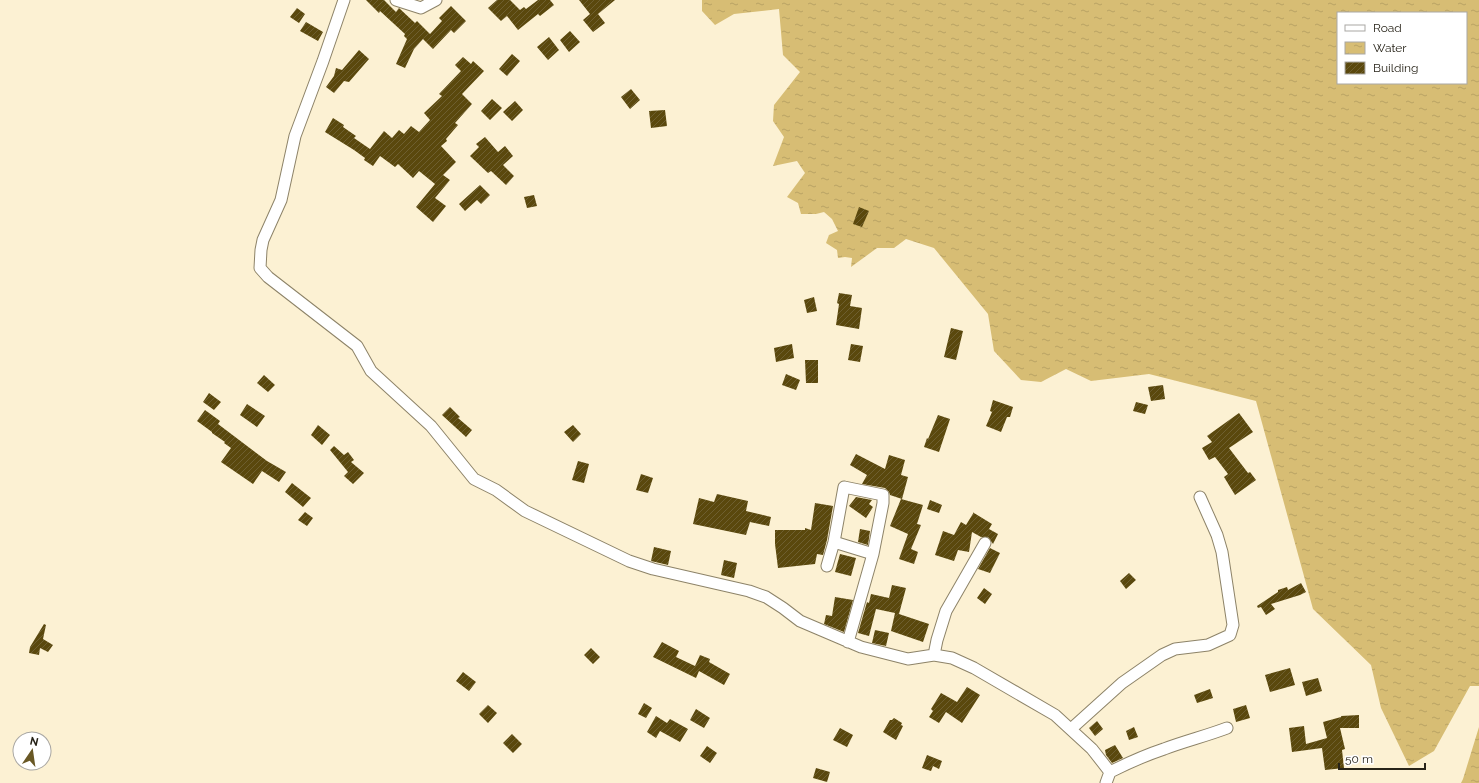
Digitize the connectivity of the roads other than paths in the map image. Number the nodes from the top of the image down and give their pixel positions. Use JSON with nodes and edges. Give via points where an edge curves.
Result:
{"nodes":[{"id":1,"x":344,"y":0,"type":"edge"},
{"id":2,"x":396,"y":0,"type":"edge"},
{"id":3,"x":436,"y":0,"type":"edge"},
{"id":4,"x":1200,"y":497,"type":"dead end"},
{"id":5,"x":834,"y":542,"type":"junction"},
{"id":6,"x":985,"y":543,"type":"dead end"},
{"id":7,"x":873,"y":554,"type":"junction"},
{"id":8,"x":827,"y":566,"type":"dead end"},
{"id":9,"x":848,"y":642,"type":"junction"},
{"id":10,"x":934,"y":655,"type":"junction"},
{"id":11,"x":1227,"y":728,"type":"dead end"},
{"id":12,"x":1071,"y":729,"type":"junction"},
{"id":13,"x":1110,"y":772,"type":"junction"},
{"id":14,"x":1106,"y":783,"type":"edge"}],
"edges":[{"from":1,"to":9,"type":"street","via":[[294,136],[281,200],[263,240],[260,268],[268,277],[357,346],[371,371],[431,426],[474,479],[496,490],[525,511],[629,561],[766,597],[800,621]]},
{"from":2,"to":3,"type":"street","via":[[420,8]]},
{"from":4,"to":12,"type":"street","via":[[1222,552],[1233,625],[1230,635],[1208,645],[1175,649],[1162,655],[1122,683]]},
{"from":5,"to":7,"type":"street"},
{"from":5,"to":7,"type":"street","via":[[844,487],[883,495]]},
{"from":5,"to":8,"type":"street"},
{"from":6,"to":10,"type":"street","via":[[946,611]]},
{"from":7,"to":9,"type":"street"},
{"from":9,"to":10,"type":"street","via":[[908,659]]},
{"from":10,"to":12,"type":"street","via":[[952,658],[974,668],[1055,715]]},
{"from":11,"to":13,"type":"street","via":[[1163,749]]},
{"from":12,"to":13,"type":"street","via":[[1092,749]]},
{"from":13,"to":14,"type":"street"}]}
